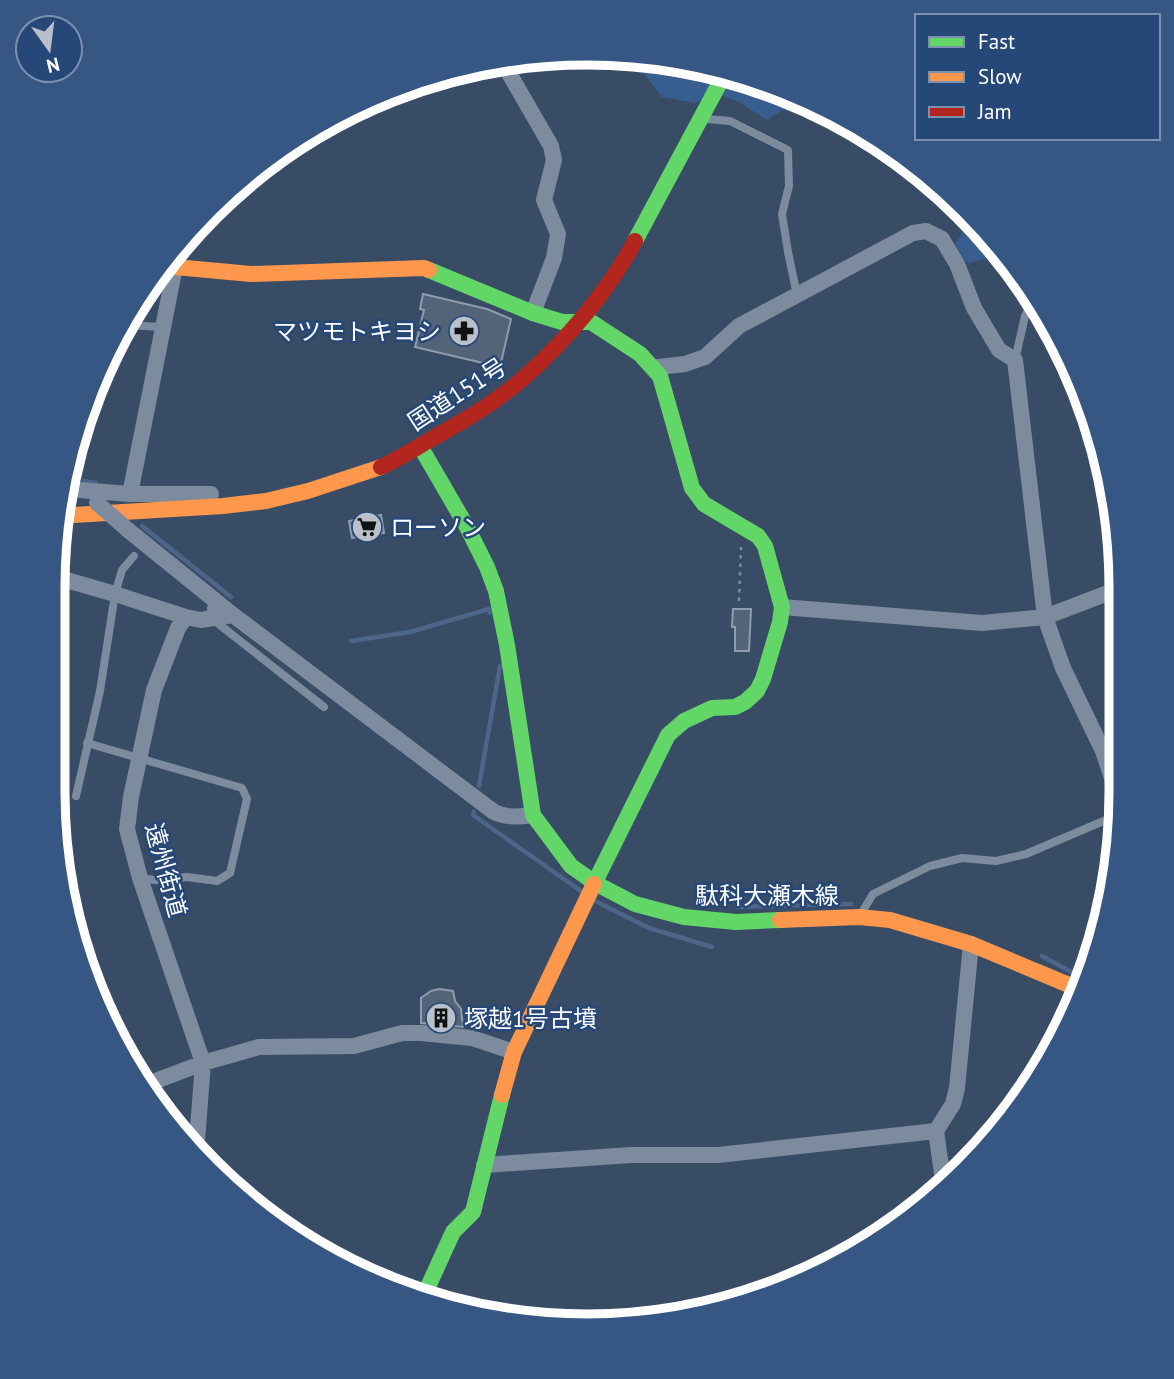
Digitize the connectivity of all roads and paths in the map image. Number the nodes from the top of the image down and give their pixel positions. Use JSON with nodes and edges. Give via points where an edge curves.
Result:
{"nodes":[{"id":1,"x":508,"y":71,"type":"edge"},
{"id":2,"x":720,"y":82,"type":"edge"},
{"id":3,"x":702,"y":115,"type":"junction"},
{"id":4,"x":179,"y":262,"type":"edge"},
{"id":5,"x":175,"y":267,"type":"edge"},
{"id":6,"x":797,"y":296,"type":"junction"},
{"id":7,"x":1028,"y":309,"type":"edge"},
{"id":8,"x":533,"y":313,"type":"junction"},
{"id":9,"x":579,"y":322,"type":"junction"},
{"id":10,"x":135,"y":326,"type":"edge"},
{"id":11,"x":163,"y":327,"type":"junction"},
{"id":12,"x":1015,"y":360,"type":"junction"},
{"id":13,"x":655,"y":369,"type":"junction"},
{"id":14,"x":420,"y":446,"type":"junction"},
{"id":15,"x":74,"y":486,"type":"edge"},
{"id":16,"x":130,"y":495,"type":"junction"},
{"id":17,"x":223,"y":506,"type":"junction"},
{"id":18,"x":70,"y":515,"type":"edge"},
{"id":19,"x":741,"y":526,"type":"junction"},
{"id":20,"x":134,"y":556,"type":"dead end"},
{"id":21,"x":65,"y":580,"type":"edge"},
{"id":22,"x":1109,"y":593,"type":"edge"},
{"id":23,"x":115,"y":594,"type":"junction"},
{"id":24,"x":739,"y":601,"type":"dead end"},
{"id":25,"x":782,"y":607,"type":"junction"},
{"id":26,"x":211,"y":613,"type":"junction"},
{"id":27,"x":233,"y":615,"type":"junction"},
{"id":28,"x":186,"y":617,"type":"junction"},
{"id":29,"x":1045,"y":617,"type":"junction"},
{"id":30,"x":324,"y":707,"type":"dead end"},
{"id":31,"x":87,"y":743,"type":"junction"},
{"id":32,"x":140,"y":757,"type":"junction"},
{"id":33,"x":1109,"y":768,"type":"edge"},
{"id":34,"x":65,"y":773,"type":"edge"},
{"id":35,"x":81,"y":774,"type":"junction"},
{"id":36,"x":76,"y":796,"type":"dead end"},
{"id":37,"x":533,"y":815,"type":"junction"},
{"id":38,"x":1108,"y":819,"type":"edge"},
{"id":39,"x":140,"y":878,"type":"junction"},
{"id":40,"x":595,"y":883,"type":"junction"},
{"id":41,"x":859,"y":917,"type":"junction"},
{"id":42,"x":971,"y":944,"type":"junction"},
{"id":43,"x":1071,"y":986,"type":"edge"},
{"id":44,"x":514,"y":1052,"type":"junction"},
{"id":45,"x":203,"y":1063,"type":"junction"},
{"id":46,"x":153,"y":1082,"type":"edge"},
{"id":47,"x":936,"y":1131,"type":"junction"},
{"id":48,"x":197,"y":1139,"type":"edge"},
{"id":49,"x":484,"y":1165,"type":"junction"},
{"id":50,"x":942,"y":1174,"type":"edge"},
{"id":51,"x":427,"y":1289,"type":"edge"}],
"edges":[{"from":1,"to":8,"type":"street","via":[[551,146],[554,160],[544,200],[558,234]]},
{"from":2,"to":3,"type":"main road","name":"国道151号"},
{"from":3,"to":6,"type":"lane","via":[[730,121],[788,150],[789,186],[782,214]]},
{"from":3,"to":9,"type":"main road","name":"国道151号","via":[[625,259]]},
{"from":4,"to":8,"type":"main road","via":[[251,274],[424,268]]},
{"from":5,"to":11,"type":"street"},
{"from":6,"to":12,"type":"street","via":[[913,233],[926,231],[942,239],[999,350]]},
{"from":6,"to":13,"type":"street","via":[[739,326],[705,357]]},
{"from":7,"to":12,"type":"lane"},
{"from":8,"to":9,"type":"main road"},
{"from":9,"to":13,"type":"main road","via":[[591,322]]},
{"from":9,"to":14,"type":"main road","name":"国道151号","via":[[526,376],[470,418]]},
{"from":10,"to":11,"type":"lane"},
{"from":11,"to":16,"type":"street"},
{"from":12,"to":29,"type":"street"},
{"from":13,"to":19,"type":"main road","via":[[692,488],[704,504]]},
{"from":14,"to":17,"type":"main road","name":"国道151号","via":[[384,466],[332,484],[266,501]]},
{"from":14,"to":37,"type":"main road","name":"駄科大瀬木線","via":[[467,527],[496,591]]},
{"from":15,"to":16,"type":"street"},
{"from":15,"to":27,"type":"street","bridge":true},
{"from":16,"to":17,"type":"street","via":[[218,494]]},
{"from":17,"to":18,"type":"main road","name":"国道151号"},
{"from":19,"to":24,"type":"path"},
{"from":19,"to":25,"type":"main road","via":[[765,546]]},
{"from":20,"to":23,"type":"lane","via":[[122,570]]},
{"from":21,"to":23,"type":"street"},
{"from":22,"to":29,"type":"street"},
{"from":23,"to":28,"type":"street"},
{"from":23,"to":31,"type":"lane"},
{"from":25,"to":29,"type":"street","via":[[982,624]]},
{"from":25,"to":40,"type":"main road","via":[[757,691],[735,707],[712,708],[684,721],[668,735]]},
{"from":26,"to":27,"type":"street"},
{"from":26,"to":28,"type":"street","via":[[201,620]]},
{"from":26,"to":30,"type":"lane"},
{"from":27,"to":37,"type":"street","via":[[494,812]]},
{"from":28,"to":32,"type":"street","name":"遠州街道","via":[[154,690]]},
{"from":29,"to":33,"type":"street"},
{"from":31,"to":32,"type":"lane"},
{"from":31,"to":35,"type":"lane"},
{"from":32,"to":39,"type":"street","name":"遠州街道","via":[[127,829]]},
{"from":32,"to":39,"type":"lane","via":[[242,788],[247,799],[230,873],[217,881]]},
{"from":34,"to":35,"type":"path"},
{"from":35,"to":36,"type":"lane"},
{"from":37,"to":40,"type":"main road","name":"駄科大瀬木線","via":[[571,866]]},
{"from":38,"to":41,"type":"lane","via":[[1026,854],[996,861],[962,858],[930,866],[873,894]]},
{"from":39,"to":45,"type":"street","name":"遠州街道"},
{"from":40,"to":41,"type":"main road","name":"駄科大瀬木線","via":[[635,904],[684,917],[736,922]]},
{"from":40,"to":44,"type":"main road"},
{"from":41,"to":42,"type":"main road","name":"駄科大瀬木線","via":[[890,920]]},
{"from":42,"to":43,"type":"main road","name":"駄科大瀬木線"},
{"from":42,"to":47,"type":"street","via":[[957,1088]]},
{"from":44,"to":45,"type":"street","via":[[471,1038],[401,1033],[354,1046],[259,1047]]},
{"from":44,"to":49,"type":"main road"},
{"from":45,"to":46,"type":"street"},
{"from":45,"to":48,"type":"street","name":"遠州街道"},
{"from":47,"to":49,"type":"street","via":[[718,1155]]},
{"from":47,"to":50,"type":"street"},
{"from":49,"to":51,"type":"main road","via":[[473,1212],[453,1232]]}]}
